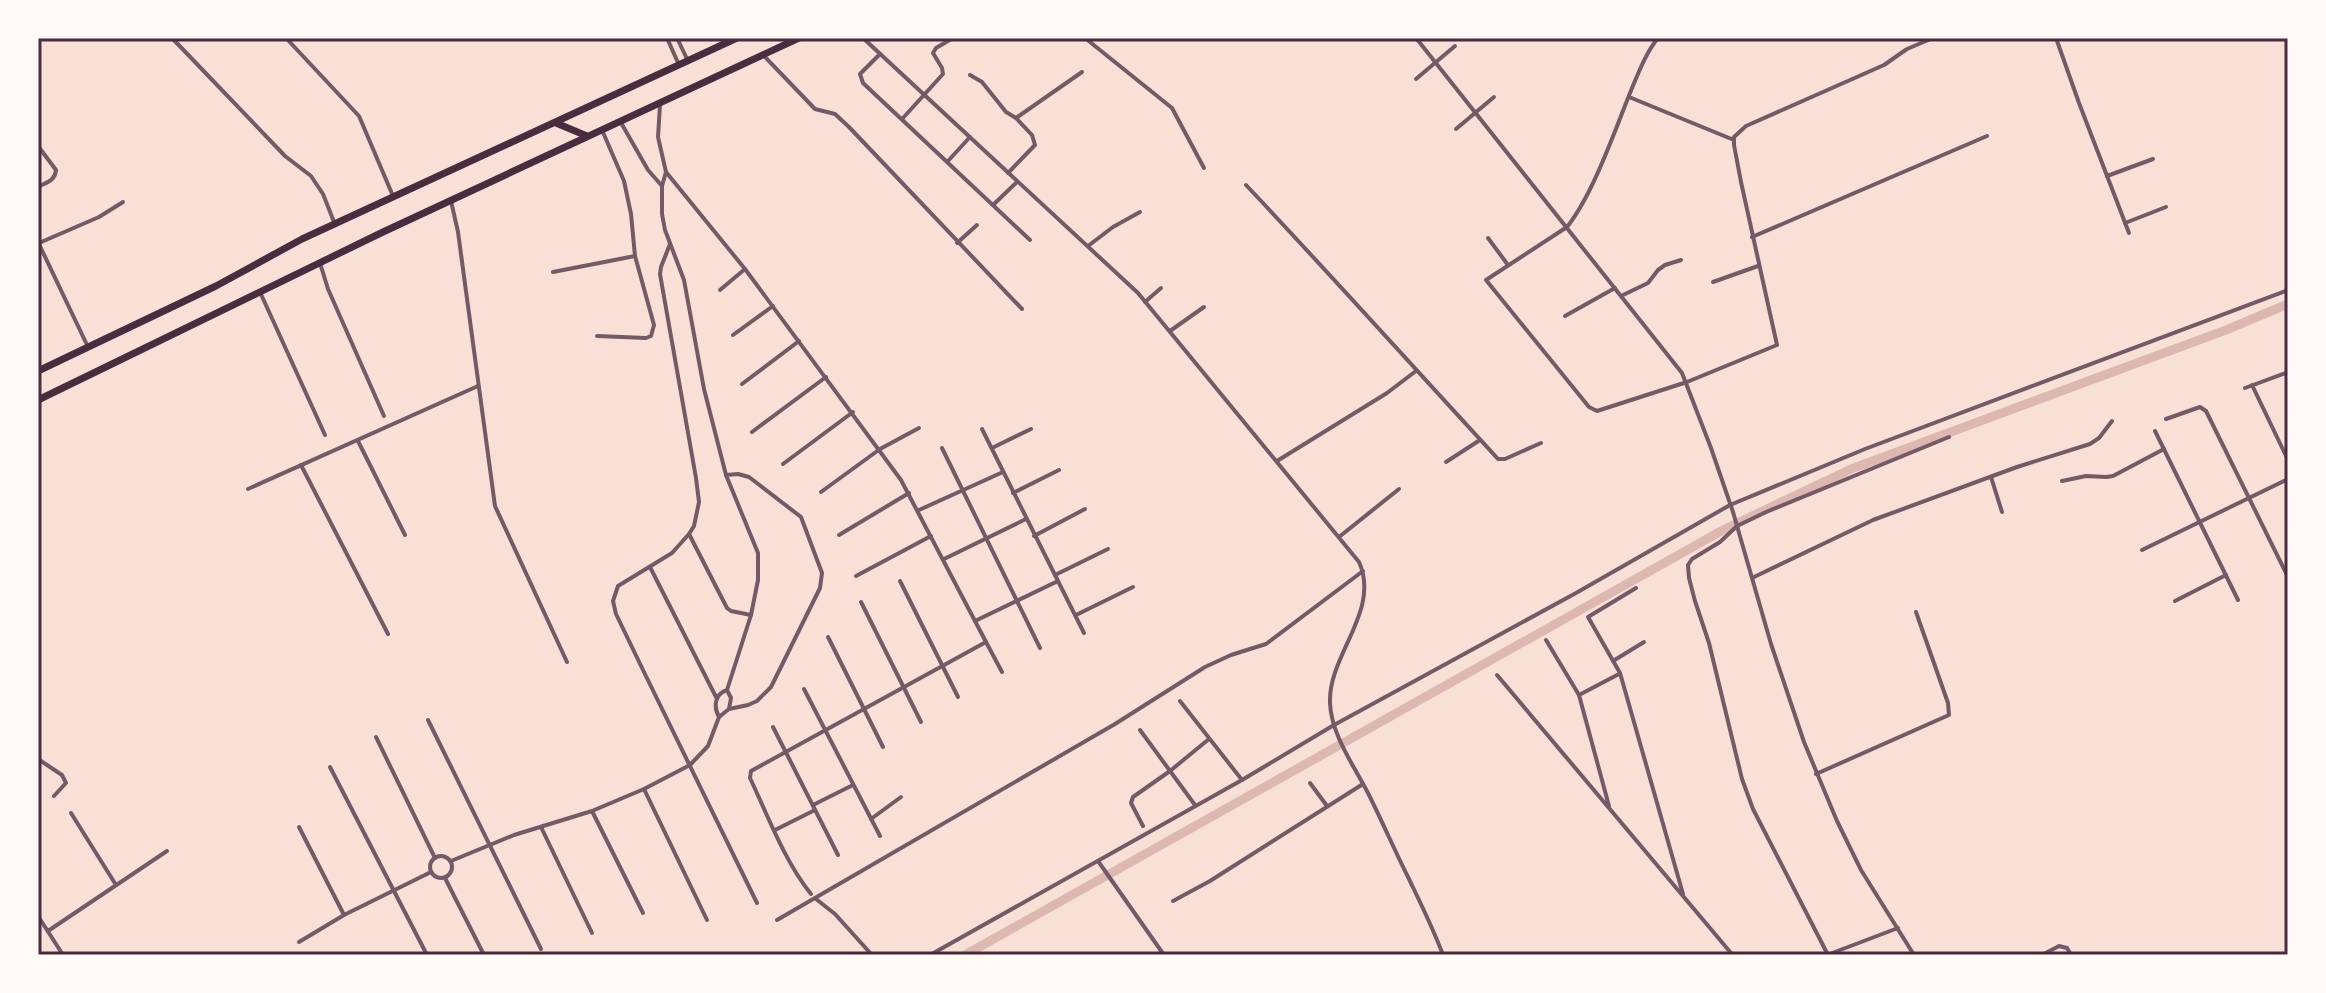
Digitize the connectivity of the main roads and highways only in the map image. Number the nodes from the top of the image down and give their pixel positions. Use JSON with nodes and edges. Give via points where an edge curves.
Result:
{"nodes":[{"id":1,"x":737,"y":38,"type":"edge"},
{"id":2,"x":799,"y":38,"type":"edge"},
{"id":3,"x":555,"y":122,"type":"junction"},
{"id":4,"x":587,"y":136,"type":"junction"},
{"id":5,"x":38,"y":371,"type":"edge"},
{"id":6,"x":38,"y":400,"type":"edge"}],
"edges":[{"from":1,"to":3,"type":"main road"},
{"from":2,"to":4,"type":"main road"},
{"from":3,"to":4,"type":"main road"},
{"from":3,"to":5,"type":"main road","via":[[302,239]]},
{"from":4,"to":6,"type":"main road"}]}
